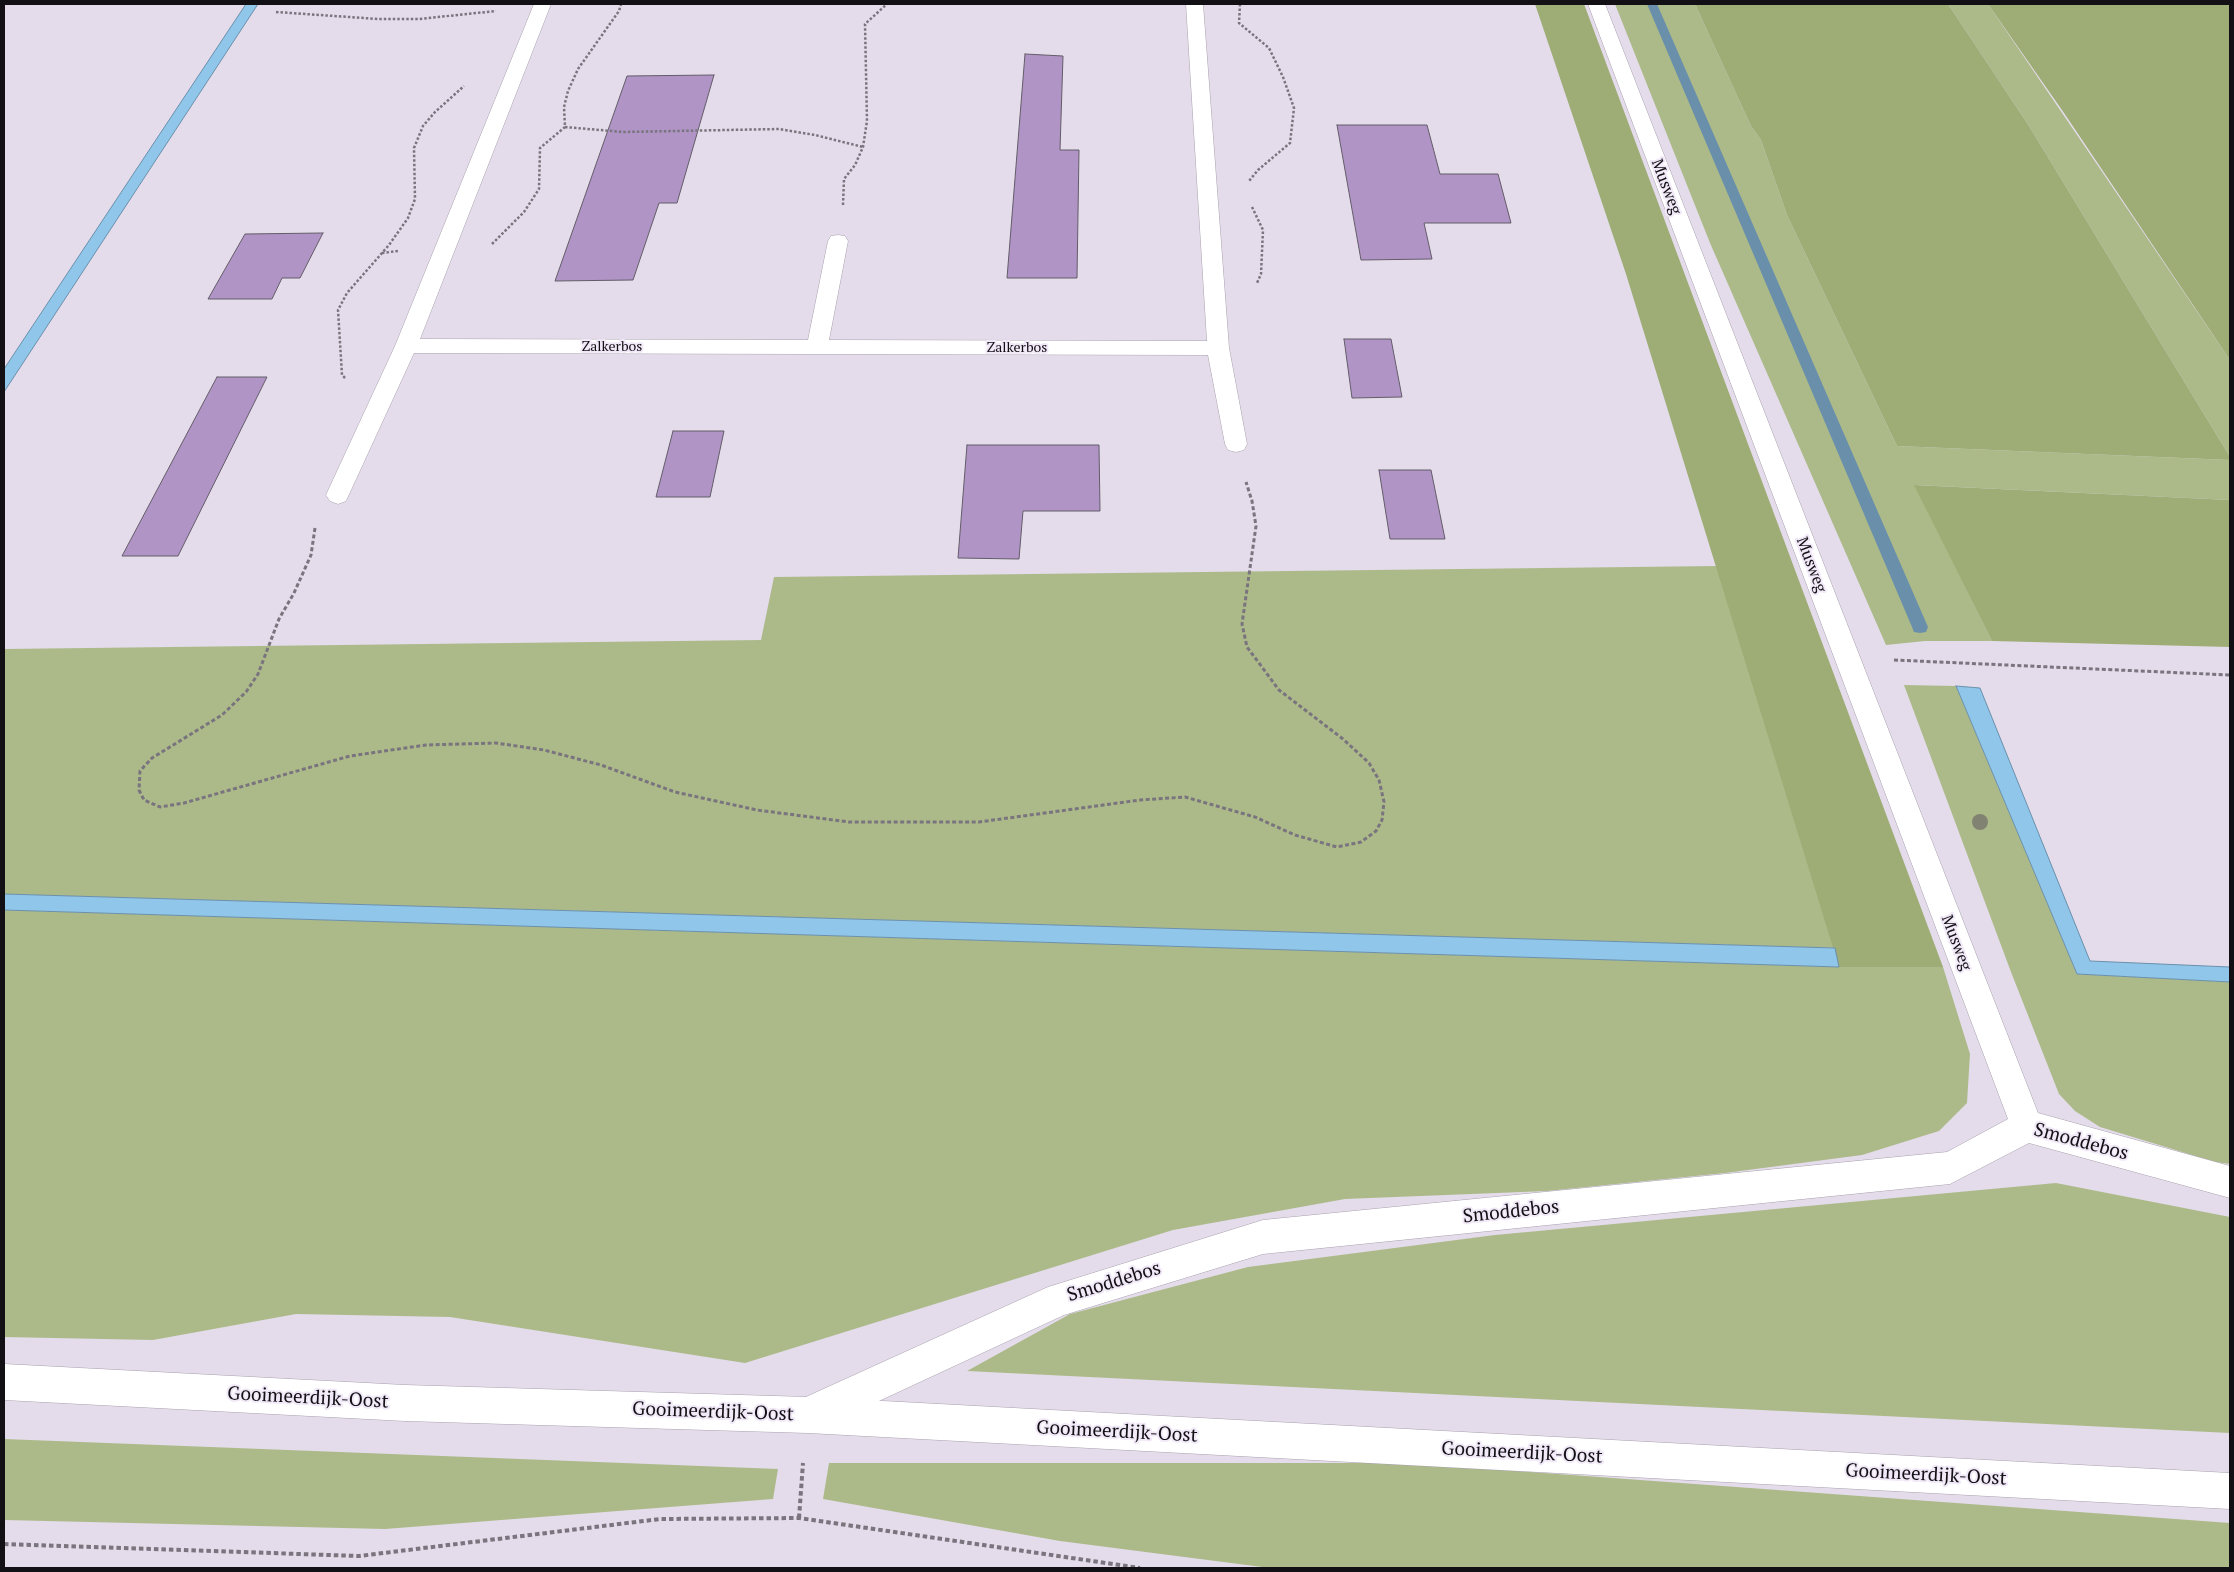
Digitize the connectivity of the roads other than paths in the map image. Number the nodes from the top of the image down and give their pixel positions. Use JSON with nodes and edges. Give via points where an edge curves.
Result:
{"nodes":[{"id":1,"x":542,"y":4,"type":"edge"},
{"id":2,"x":1195,"y":4,"type":"edge"},
{"id":3,"x":1596,"y":4,"type":"edge"},
{"id":4,"x":838,"y":241,"type":"road end"},
{"id":5,"x":406,"y":346,"type":"junction"},
{"id":6,"x":817,"y":348,"type":"junction"},
{"id":7,"x":1218,"y":348,"type":"junction"},
{"id":8,"x":1236,"y":444,"type":"road end"},
{"id":9,"x":338,"y":495,"type":"road end"},
{"id":10,"x":2027,"y":1126,"type":"junction"},
{"id":11,"x":2230,"y":1182,"type":"edge"},
{"id":12,"x":4,"y":1382,"type":"edge"},
{"id":13,"x":808,"y":1415,"type":"junction"},
{"id":14,"x":2230,"y":1491,"type":"edge"}],
"edges":[{"from":1,"to":5,"type":"street"},
{"from":2,"to":7,"type":"street"},
{"from":3,"to":10,"type":"street","name":"Musweg"},
{"from":4,"to":6,"type":"street"},
{"from":5,"to":6,"type":"street","name":"Zalkerbos"},
{"from":5,"to":9,"type":"street"},
{"from":6,"to":7,"type":"street","name":"Zalkerbos"},
{"from":7,"to":8,"type":"street"},
{"from":10,"to":11,"type":"street","name":"Smoddebos"},
{"from":10,"to":13,"type":"street","name":"Smoddebos","via":[[1950,1168],[1263,1237],[1060,1299]]},
{"from":12,"to":13,"type":"street","name":"Gooimeerdijk-Oost","via":[[404,1403]]},
{"from":13,"to":14,"type":"street","name":"Gooimeerdijk-Oost"}]}
